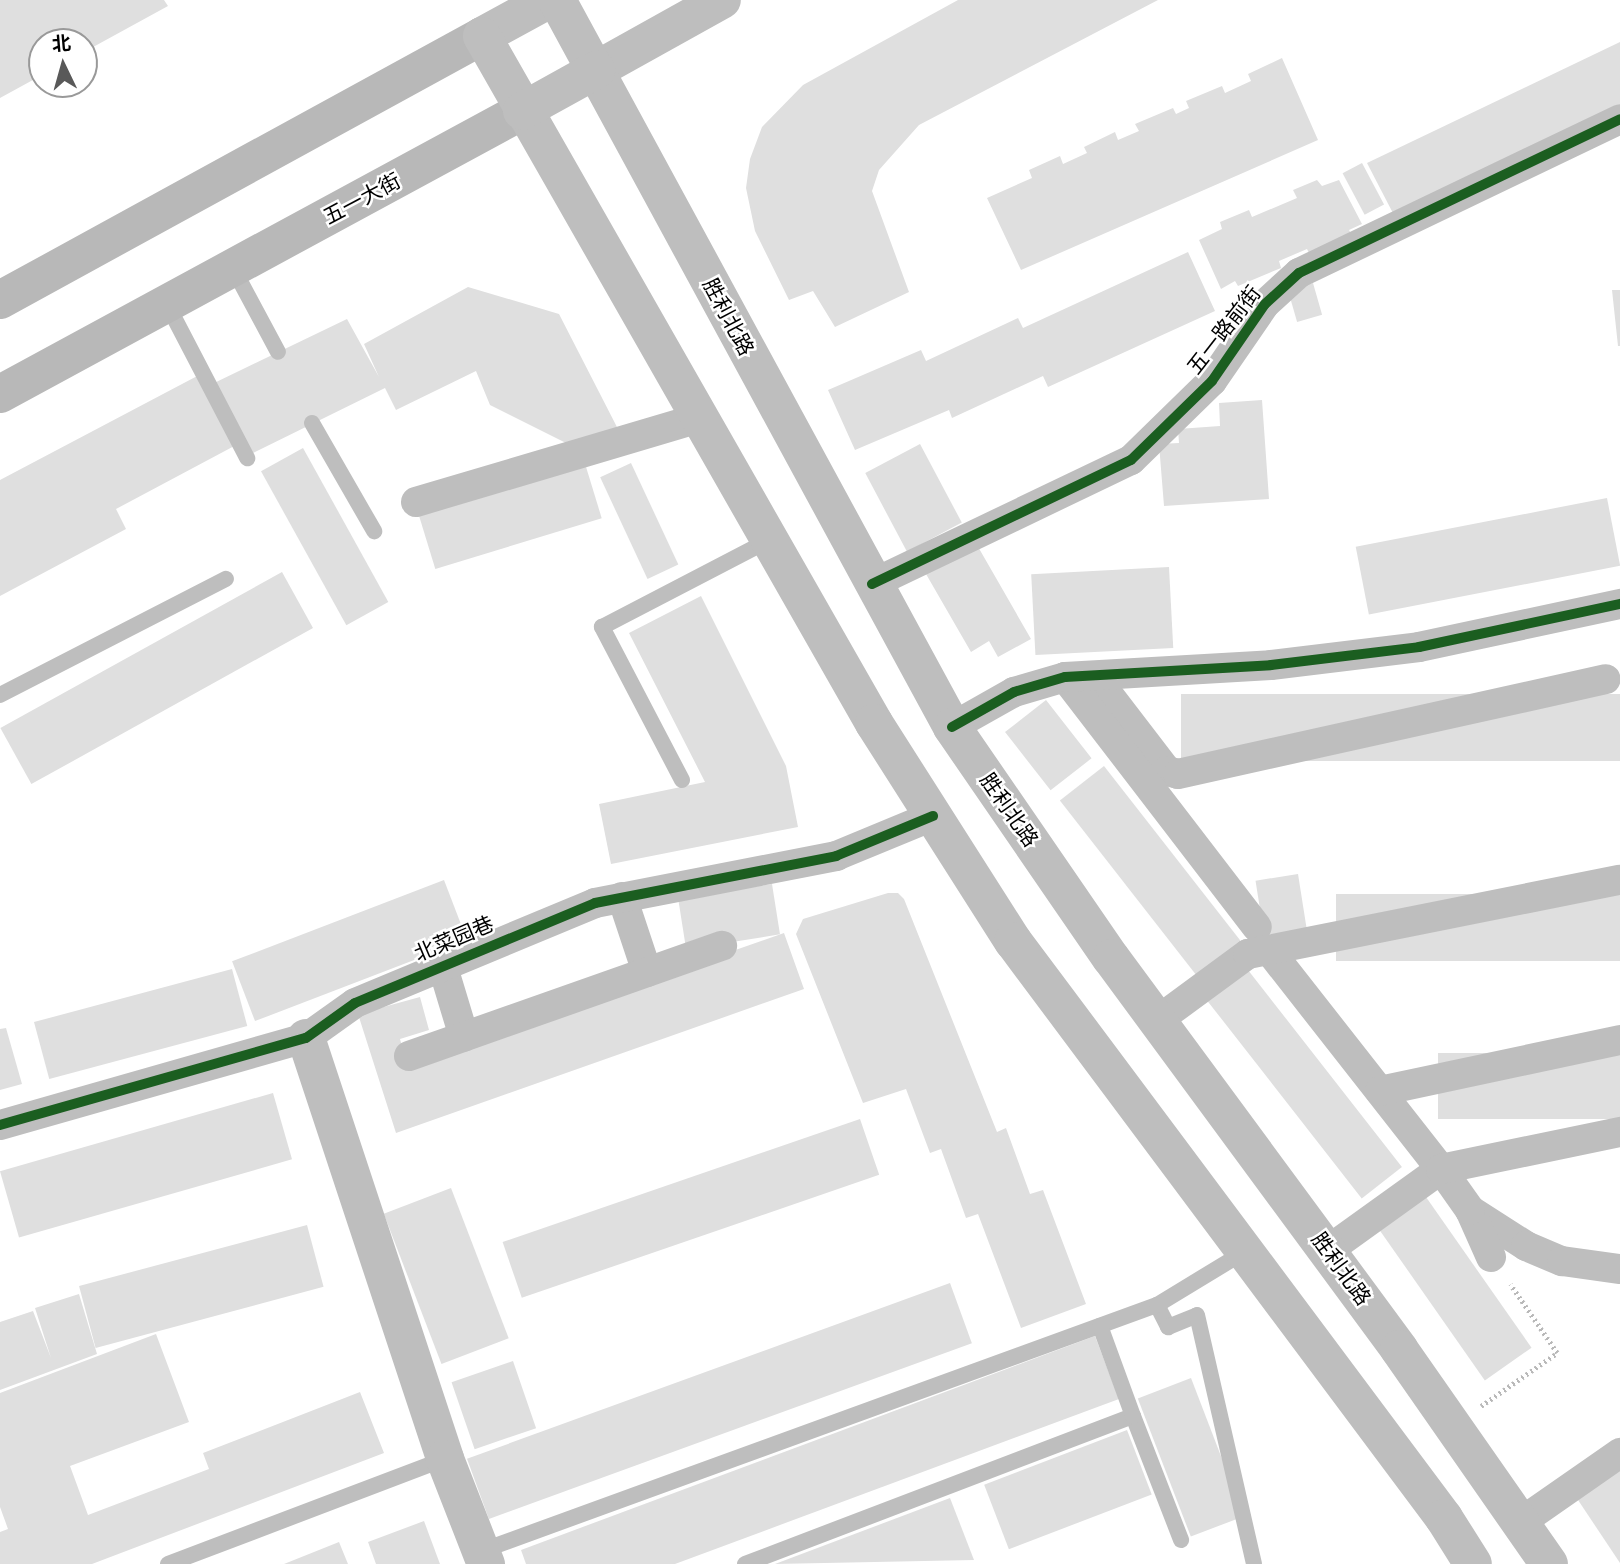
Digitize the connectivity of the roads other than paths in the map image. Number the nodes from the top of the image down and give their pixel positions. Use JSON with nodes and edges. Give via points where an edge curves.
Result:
{"nodes":[{"id":1,"x":548,"y":0,"type":"edge"},
{"id":2,"x":557,"y":0,"type":"edge"},
{"id":3,"x":722,"y":0,"type":"edge"},
{"id":4,"x":482,"y":36,"type":"junction"},
{"id":5,"x":596,"y":70,"type":"junction"},
{"id":6,"x":522,"y":111,"type":"junction"},
{"id":7,"x":1620,"y":118,"type":"edge"},
{"id":8,"x":233,"y":268,"type":"junction"},
{"id":9,"x":0,"y":300,"type":"edge"},
{"id":10,"x":167,"y":304,"type":"junction"},
{"id":11,"x":278,"y":352,"type":"dead end"},
{"id":12,"x":0,"y":394,"type":"edge"},
{"id":13,"x":699,"y":418,"type":"junction"},
{"id":14,"x":312,"y":423,"type":"dead end"},
{"id":15,"x":247,"y":458,"type":"dead end"},
{"id":16,"x":416,"y":502,"type":"dead end"},
{"id":17,"x":374,"y":531,"type":"dead end"},
{"id":18,"x":769,"y":540,"type":"junction"},
{"id":19,"x":226,"y":579,"type":"dead end"},
{"id":20,"x":872,"y":584,"type":"junction"},
{"id":21,"x":1620,"y":604,"type":"edge"},
{"id":22,"x":1094,"y":676,"type":"junction"},
{"id":23,"x":1065,"y":677,"type":"junction"},
{"id":24,"x":1606,"y":679,"type":"dead end"},
{"id":25,"x":0,"y":695,"type":"edge"},
{"id":26,"x":952,"y":727,"type":"junction"},
{"id":27,"x":682,"y":780,"type":"dead end"},
{"id":28,"x":933,"y":816,"type":"junction"},
{"id":29,"x":1620,"y":880,"type":"edge"},
{"id":30,"x":622,"y":897,"type":"junction"},
{"id":31,"x":1263,"y":938,"type":"junction"},
{"id":32,"x":722,"y":946,"type":"dead end"},
{"id":33,"x":442,"y":964,"type":"junction"},
{"id":34,"x":647,"y":972,"type":"junction"},
{"id":35,"x":1158,"y":1020,"type":"junction"},
{"id":36,"x":464,"y":1037,"type":"junction"},
{"id":37,"x":306,"y":1038,"type":"junction"},
{"id":38,"x":1620,"y":1040,"type":"edge"},
{"id":39,"x":409,"y":1056,"type":"dead end"},
{"id":40,"x":1380,"y":1090,"type":"junction"},
{"id":41,"x":0,"y":1125,"type":"edge"},
{"id":42,"x":1620,"y":1132,"type":"edge"},
{"id":43,"x":1441,"y":1169,"type":"junction"},
{"id":44,"x":1470,"y":1210,"type":"junction"},
{"id":45,"x":1327,"y":1251,"type":"junction"},
{"id":46,"x":1244,"y":1252,"type":"junction"},
{"id":47,"x":1491,"y":1257,"type":"road end"},
{"id":48,"x":1620,"y":1269,"type":"edge"},
{"id":49,"x":1157,"y":1305,"type":"junction"},
{"id":50,"x":1100,"y":1325,"type":"junction"},
{"id":51,"x":1133,"y":1416,"type":"junction"},
{"id":52,"x":1620,"y":1453,"type":"edge"},
{"id":53,"x":445,"y":1459,"type":"junction"},
{"id":54,"x":1521,"y":1522,"type":"junction"},
{"id":55,"x":1181,"y":1540,"type":"dead end"},
{"id":56,"x":483,"y":1558,"type":"edge"},
{"id":57,"x":168,"y":1564,"type":"edge"},
{"id":58,"x":744,"y":1564,"type":"edge"},
{"id":59,"x":1254,"y":1564,"type":"edge"},
{"id":60,"x":1473,"y":1564,"type":"edge"},
{"id":61,"x":1549,"y":1564,"type":"edge"}],
"edges":[{"from":1,"to":4,"type":"main road"},
{"from":2,"to":5,"type":"main road","name":"胜利北路"},
{"from":3,"to":5,"type":"main road","name":"五一大街"},
{"from":4,"to":6,"type":"main road"},
{"from":4,"to":9,"type":"main road"},
{"from":5,"to":6,"type":"main road","name":"五一大街"},
{"from":5,"to":20,"type":"main road","name":"胜利北路"},
{"from":6,"to":8,"type":"main road","name":"五一大街"},
{"from":6,"to":13,"type":"main road"},
{"from":7,"to":20,"type":"street","name":"五一路前街","via":[[1299,273],[1265,304],[1212,381],[1131,460]]},
{"from":8,"to":10,"type":"main road","name":"五一大街"},
{"from":8,"to":11,"type":"lane"},
{"from":10,"to":12,"type":"main road","name":"五一大街"},
{"from":10,"to":15,"type":"lane"},
{"from":13,"to":16,"type":"street"},
{"from":13,"to":18,"type":"main road"},
{"from":14,"to":17,"type":"lane"},
{"from":18,"to":27,"type":"lane","via":[[602,627]]},
{"from":18,"to":28,"type":"main road"},
{"from":19,"to":25,"type":"lane"},
{"from":20,"to":26,"type":"main road","name":"胜利北路"},
{"from":21,"to":22,"type":"street","via":[[1419,647],[1271,665]]},
{"from":22,"to":23,"type":"street"},
{"from":22,"to":24,"type":"street","via":[[1167,771],[1178,774]]},
{"from":23,"to":26,"type":"street","via":[[1014,692]]},
{"from":23,"to":31,"type":"street"},
{"from":26,"to":35,"type":"main road","name":"胜利北路"},
{"from":28,"to":30,"type":"street","name":"北菜园巷","via":[[836,856]]},
{"from":28,"to":46,"type":"main road","via":[[1013,941]]},
{"from":29,"to":31,"type":"street"},
{"from":30,"to":33,"type":"street","name":"北菜园巷","via":[[571,911]]},
{"from":30,"to":34,"type":"street"},
{"from":31,"to":35,"type":"street"},
{"from":31,"to":40,"type":"street"},
{"from":32,"to":34,"type":"street"},
{"from":33,"to":36,"type":"street"},
{"from":33,"to":37,"type":"street","name":"北菜园巷","via":[[355,1003]]},
{"from":34,"to":36,"type":"street"},
{"from":35,"to":45,"type":"main road","name":"胜利北路"},
{"from":36,"to":39,"type":"street"},
{"from":37,"to":41,"type":"street","name":"北菜园巷"},
{"from":37,"to":53,"type":"main road"},
{"from":38,"to":40,"type":"street"},
{"from":40,"to":43,"type":"street"},
{"from":42,"to":43,"type":"street"},
{"from":43,"to":44,"type":"street"},
{"from":43,"to":45,"type":"street"},
{"from":44,"to":47,"type":"street"},
{"from":44,"to":48,"type":"street","via":[[1526,1246],[1562,1261]]},
{"from":45,"to":54,"type":"main road","name":"胜利北路"},
{"from":46,"to":49,"type":"lane"},
{"from":46,"to":60,"type":"main road"},
{"from":49,"to":50,"type":"lane"},
{"from":49,"to":59,"type":"lane","via":[[1168,1327],[1197,1315]]},
{"from":50,"to":51,"type":"lane"},
{"from":50,"to":56,"type":"lane"},
{"from":51,"to":55,"type":"lane"},
{"from":51,"to":58,"type":"lane"},
{"from":52,"to":54,"type":"street"},
{"from":53,"to":56,"type":"main road"},
{"from":53,"to":57,"type":"lane"},
{"from":54,"to":61,"type":"main road","name":"胜利北路"}]}
